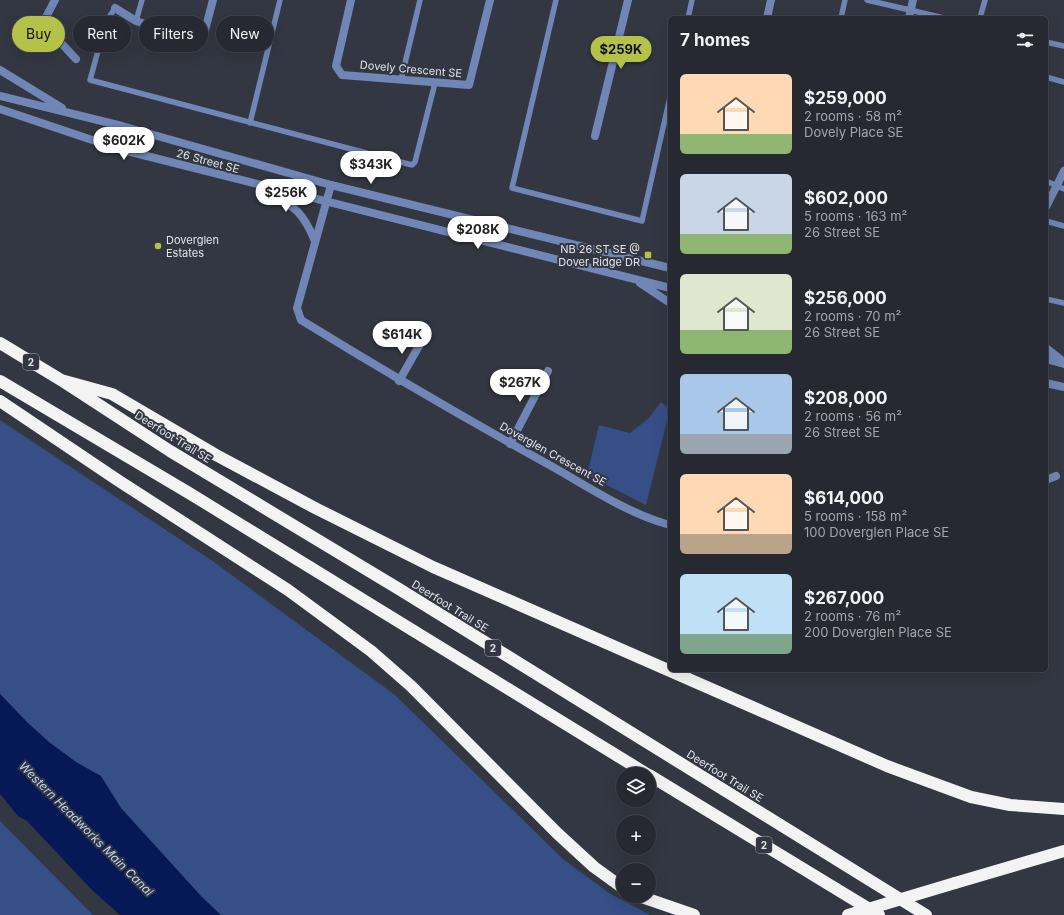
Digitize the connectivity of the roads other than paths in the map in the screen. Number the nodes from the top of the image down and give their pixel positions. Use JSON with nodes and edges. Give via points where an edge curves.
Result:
{"nodes":[{"id":1,"x":55,"y":0,"type":"edge"},
{"id":2,"x":142,"y":0,"type":"edge"},
{"id":3,"x":213,"y":0,"type":"edge"},
{"id":4,"x":280,"y":0,"type":"edge"},
{"id":5,"x":351,"y":0,"type":"edge"},
{"id":6,"x":420,"y":0,"type":"edge"},
{"id":7,"x":490,"y":0,"type":"edge"},
{"id":8,"x":556,"y":0,"type":"edge"},
{"id":9,"x":628,"y":0,"type":"edge"},
{"id":10,"x":692,"y":0,"type":"edge"},
{"id":11,"x":772,"y":0,"type":"edge"},
{"id":12,"x":846,"y":0,"type":"edge"},
{"id":13,"x":867,"y":0,"type":"edge"},
{"id":14,"x":913,"y":0,"type":"edge"},
{"id":15,"x":985,"y":0,"type":"edge"},
{"id":16,"x":115,"y":8,"type":"joint"},
{"id":17,"x":909,"y":14,"type":"edge"},
{"id":18,"x":688,"y":16,"type":"edge"},
{"id":19,"x":768,"y":16,"type":"edge"},
{"id":20,"x":842,"y":16,"type":"edge"},
{"id":21,"x":926,"y":16,"type":"edge"},
{"id":22,"x":981,"y":16,"type":"edge"},
{"id":23,"x":136,"y":21,"type":"junction"},
{"id":24,"x":1048,"y":42,"type":"edge"},
{"id":25,"x":1064,"y":46,"type":"edge"},
{"id":26,"x":76,"y":59,"type":"dead end"},
{"id":27,"x":0,"y":70,"type":"edge"},
{"id":28,"x":1048,"y":78,"type":"edge"},
{"id":29,"x":401,"y":80,"type":"junction"},
{"id":30,"x":1064,"y":82,"type":"edge"},
{"id":31,"x":435,"y":83,"type":"junction"},
{"id":32,"x":0,"y":96,"type":"edge"},
{"id":33,"x":668,"y":106,"type":"edge"},
{"id":34,"x":0,"y":108,"type":"edge"},
{"id":35,"x":69,"y":113,"type":"junction"},
{"id":36,"x":250,"y":123,"type":"junction"},
{"id":37,"x":595,"y":136,"type":"dead end"},
{"id":38,"x":1064,"y":171,"type":"edge"},
{"id":39,"x":1048,"y":182,"type":"edge"},
{"id":40,"x":258,"y":185,"type":"junction"},
{"id":41,"x":331,"y":185,"type":"junction"},
{"id":42,"x":1060,"y":188,"type":"edge"},
{"id":43,"x":326,"y":203,"type":"junction"},
{"id":44,"x":1048,"y":204,"type":"edge"},
{"id":45,"x":1048,"y":222,"type":"edge"},
{"id":46,"x":1064,"y":226,"type":"edge"},
{"id":47,"x":315,"y":241,"type":"junction"},
{"id":48,"x":668,"y":268,"type":"edge"},
{"id":49,"x":634,"y":279,"type":"junction"},
{"id":50,"x":668,"y":288,"type":"edge"},
{"id":51,"x":1048,"y":299,"type":"edge"},
{"id":52,"x":668,"y":302,"type":"edge"},
{"id":53,"x":1064,"y":303,"type":"edge"},
{"id":54,"x":423,"y":340,"type":"dead end"},
{"id":55,"x":0,"y":344,"type":"edge"},
{"id":56,"x":1048,"y":350,"type":"edge"},
{"id":57,"x":1048,"y":359,"type":"edge"},
{"id":58,"x":1064,"y":363,"type":"edge"},
{"id":59,"x":548,"y":371,"type":"dead end"},
{"id":60,"x":61,"y":380,"type":"junction"},
{"id":61,"x":0,"y":381,"type":"edge"},
{"id":62,"x":399,"y":381,"type":"junction"},
{"id":63,"x":1048,"y":383,"type":"edge"},
{"id":64,"x":1064,"y":387,"type":"edge"},
{"id":65,"x":0,"y":401,"type":"edge"},
{"id":66,"x":510,"y":444,"type":"junction"},
{"id":67,"x":1056,"y":476,"type":"dead end"},
{"id":68,"x":1048,"y":479,"type":"edge"},
{"id":69,"x":668,"y":525,"type":"edge"},
{"id":70,"x":668,"y":670,"type":"edge"},
{"id":71,"x":673,"y":672,"type":"edge"},
{"id":72,"x":635,"y":767,"type":"edge"},
{"id":73,"x":656,"y":780,"type":"edge"},
{"id":74,"x":1064,"y":809,"type":"edge"},
{"id":75,"x":1064,"y":851,"type":"edge"},
{"id":76,"x":616,"y":883,"type":"edge"},
{"id":77,"x":656,"y":903,"type":"edge"},
{"id":78,"x":694,"y":915,"type":"edge"},
{"id":79,"x":848,"y":915,"type":"edge"},
{"id":80,"x":879,"y":915,"type":"edge"},
{"id":81,"x":926,"y":915,"type":"edge"}],
"edges":[{"from":1,"to":26,"type":"street","via":[[45,19],[48,28]]},
{"from":2,"to":23,"type":"lane"},
{"from":3,"to":23,"type":"street","via":[[204,34],[193,40]]},
{"from":4,"to":36,"type":"lane"},
{"from":5,"to":29,"type":"street","name":"Dovely Crescent SE","via":[[336,66],[342,75]]},
{"from":6,"to":29,"type":"lane"},
{"from":7,"to":31,"type":"street","name":"Dovely Crescent SE","via":[[469,85]]},
{"from":8,"to":33,"type":"lane","via":[[512,188],[642,221]]},
{"from":9,"to":37,"type":"street"},
{"from":10,"to":18,"type":"lane"},
{"from":11,"to":19,"type":"street"},
{"from":12,"to":20,"type":"lane"},
{"from":13,"to":17,"type":"lane"},
{"from":14,"to":17,"type":"street"},
{"from":15,"to":22,"type":"lane"},
{"from":16,"to":23,"type":"street"},
{"from":16,"to":36,"type":"lane","via":[[106,22],[90,80]]},
{"from":17,"to":21,"type":"lane"},
{"from":24,"to":25,"type":"lane"},
{"from":27,"to":35,"type":"street"},
{"from":28,"to":30,"type":"lane"},
{"from":29,"to":31,"type":"street","name":"Dovely Crescent SE"},
{"from":31,"to":36,"type":"lane","via":[[415,162],[412,165]]},
{"from":32,"to":35,"type":"street","name":"26 Street SE"},
{"from":34,"to":40,"type":"street","name":"26 Street SE","via":[[119,149]]},
{"from":35,"to":41,"type":"street","name":"26 Street SE"},
{"from":38,"to":42,"type":"street"},
{"from":39,"to":42,"type":"lane"},
{"from":40,"to":43,"type":"street","name":"26 Street SE"},
{"from":40,"to":47,"type":"street","via":[[293,206],[308,226]]},
{"from":41,"to":43,"type":"street","name":"Doverglen Crescent SE"},
{"from":41,"to":48,"type":"street","name":"26 Street SE"},
{"from":42,"to":44,"type":"street"},
{"from":43,"to":47,"type":"street","name":"Doverglen Crescent SE"},
{"from":43,"to":49,"type":"street","name":"26 Street SE"},
{"from":45,"to":46,"type":"lane"},
{"from":47,"to":62,"type":"street","name":"Doverglen Crescent SE","via":[[297,308],[301,320]]},
{"from":49,"to":50,"type":"street","name":"26 Street SE"},
{"from":49,"to":52,"type":"street"},
{"from":51,"to":53,"type":"lane"},
{"from":54,"to":62,"type":"street"},
{"from":55,"to":60,"type":"highway","name":"Deerfoot Trail SE","number":"2"},
{"from":56,"to":58,"type":"street"},
{"from":57,"to":58,"type":"street"},
{"from":59,"to":66,"type":"street"},
{"from":60,"to":70,"type":"highway","via":[[112,394],[216,456],[317,510],[433,567]]},
{"from":60,"to":81,"type":"highway","name":"Deerfoot Trail SE","number":"2","via":[[170,452],[406,594]]},
{"from":61,"to":72,"type":"highway","number":"2","via":[[189,493]]},
{"from":62,"to":66,"type":"street","name":"Doverglen Crescent SE"},
{"from":63,"to":64,"type":"street"},
{"from":65,"to":76,"type":"highway","via":[[288,590],[366,647],[411,686],[562,838]]},
{"from":66,"to":69,"type":"street","name":"Doverglen Crescent SE","via":[[624,506]]},
{"from":67,"to":68,"type":"street"},
{"from":71,"to":74,"type":"highway","via":[[887,766],[971,797],[1010,805]]},
{"from":73,"to":80,"type":"highway","number":"2"},
{"from":75,"to":79,"type":"highway","bridge":true},
{"from":77,"to":78,"type":"highway"}]}
